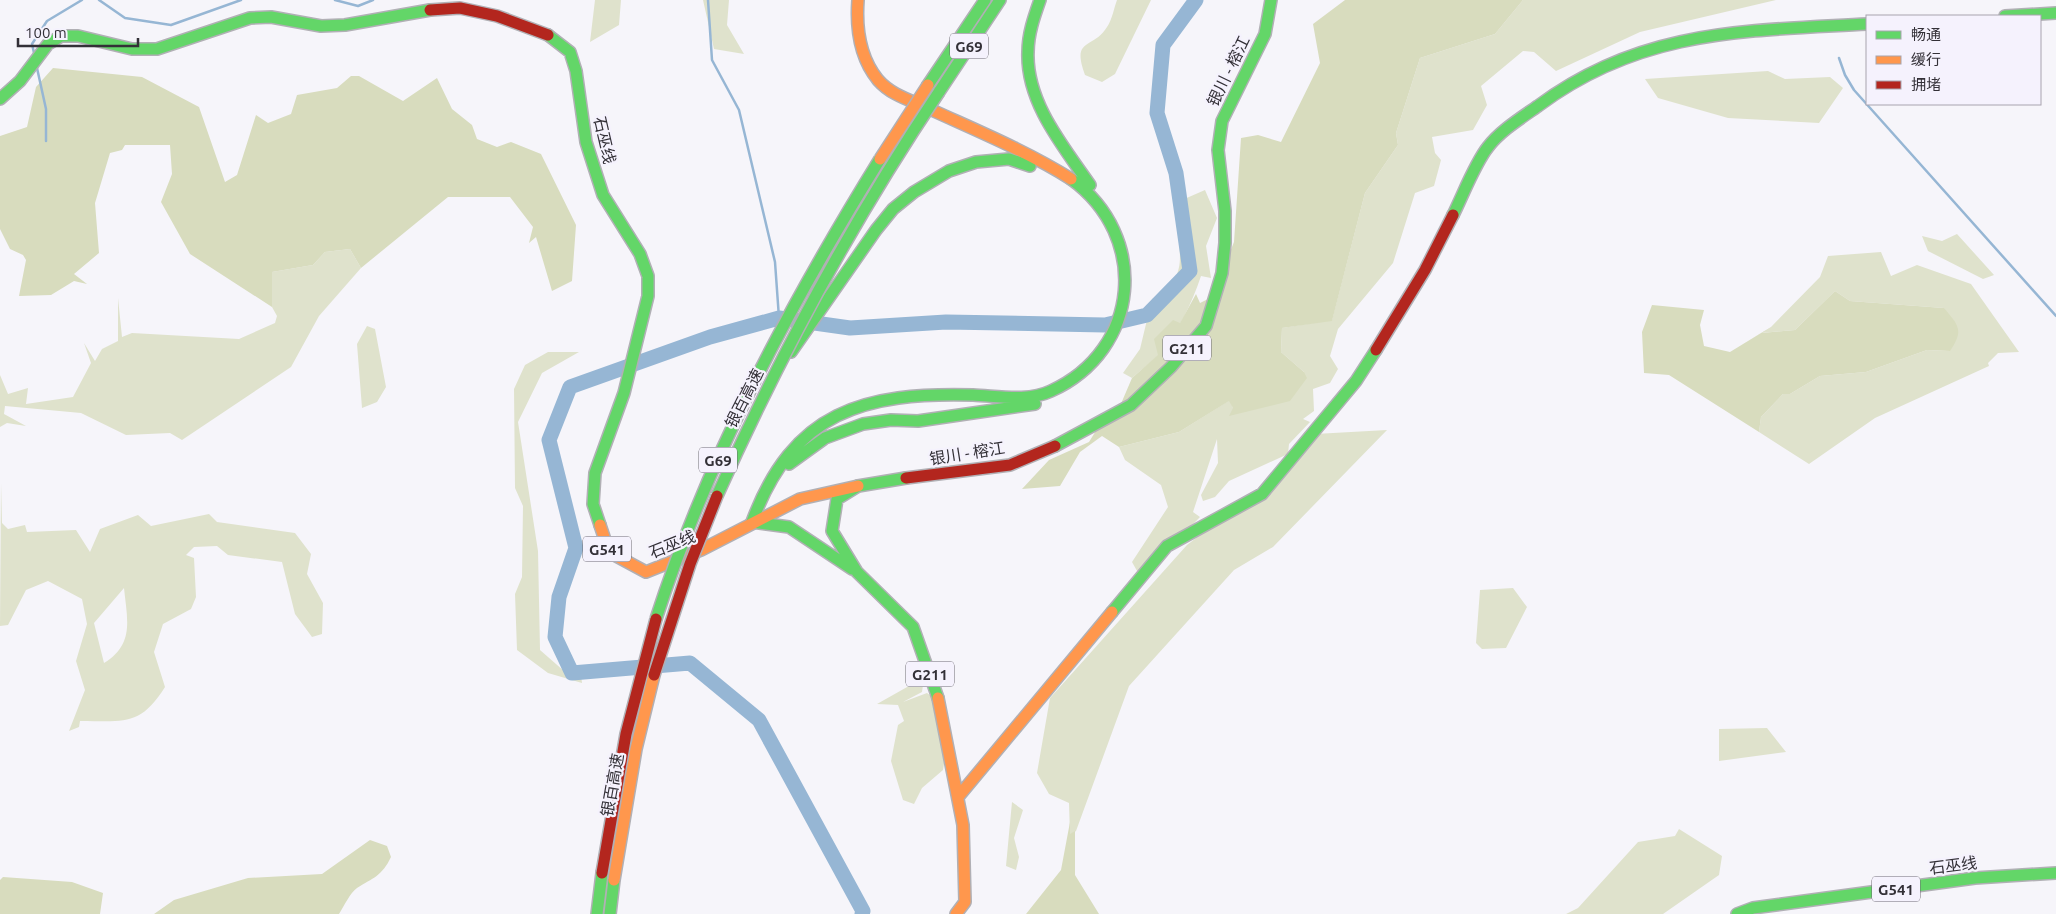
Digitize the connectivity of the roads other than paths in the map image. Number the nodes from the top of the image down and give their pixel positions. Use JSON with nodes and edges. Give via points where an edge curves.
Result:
{"nodes":[{"id":1,"x":858,"y":0,"type":"edge"},
{"id":2,"x":865,"y":0,"type":"edge"},
{"id":3,"x":971,"y":0,"type":"edge"},
{"id":4,"x":985,"y":0,"type":"edge"},
{"id":5,"x":1000,"y":0,"type":"edge"},
{"id":6,"x":1040,"y":0,"type":"edge"},
{"id":7,"x":1271,"y":0,"type":"edge"},
{"id":8,"x":2055,"y":13,"type":"edge"},
{"id":9,"x":2022,"y":15,"type":"edge"},
{"id":10,"x":1866,"y":24,"type":"edge"},
{"id":11,"x":928,"y":85,"type":"junction"},
{"id":12,"x":0,"y":99,"type":"edge"},
{"id":13,"x":1067,"y":177,"type":"junction"},
{"id":14,"x":1090,"y":185,"type":"junction"},
{"id":15,"x":1129,"y":280,"type":"junction"},
{"id":16,"x":1114,"y":340,"type":"junction"},
{"id":17,"x":769,"y":384,"type":"junction"},
{"id":18,"x":858,"y":486,"type":"junction"},
{"id":19,"x":752,"y":522,"type":"junction"},
{"id":20,"x":857,"y":572,"type":"junction"},
{"id":21,"x":958,"y":797,"type":"junction"},
{"id":22,"x":2056,"y":873,"type":"edge"},
{"id":23,"x":965,"y":902,"type":"junction"},
{"id":24,"x":597,"y":914,"type":"edge"},
{"id":25,"x":610,"y":914,"type":"edge"},
{"id":26,"x":956,"y":914,"type":"edge"},
{"id":27,"x":973,"y":914,"type":"edge"},
{"id":28,"x":1736,"y":914,"type":"edge"}],
"edges":[{"from":1,"to":13,"type":"main road","via":[[858,30],[863,51],[872,71],[886,88]]},
{"from":2,"to":14,"type":"main road","via":[[867,39],[874,58],[890,82],[1002,135],[1071,171]]},
{"from":3,"to":11,"type":"main road","via":[[968,17]]},
{"from":4,"to":11,"type":"main road","name":"银百高速","number":"G69"},
{"from":5,"to":17,"type":"main road","name":"银百高速","number":"G69","bridge":true,"via":[[888,168],[841,247]]},
{"from":6,"to":14,"type":"main road","via":[[1029,46],[1029,71],[1034,95],[1043,117]]},
{"from":7,"to":18,"type":"main road","name":"银川 - 榕江","number":"G211","via":[[1265,34],[1222,121],[1218,150],[1226,243],[1222,274],[1206,326],[1171,367],[1131,405],[1071,438],[1010,465]]},
{"from":8,"to":9,"type":"main road"},
{"from":10,"to":21,"type":"main road","via":[[1728,32],[1666,44],[1587,74],[1518,120],[1488,147],[1425,270],[1356,381],[1269,487],[1262,494],[1167,546]]},
{"from":11,"to":24,"type":"main road","name":"银百高速","number":"G69","bridge":true,"via":[[853,201],[805,286],[722,450],[690,523],[640,676],[616,778]]},
{"from":12,"to":19,"type":"main road","name":"石巫线","number":"G541","via":[[20,81],[48,44],[61,36],[78,36],[132,49],[157,48],[250,18],[271,17],[321,26],[345,25],[417,11],[460,8],[497,16],[549,35],[570,52],[576,71],[586,142],[603,195],[640,254],[648,276],[648,296],[624,393],[595,473],[593,504],[608,552],[646,572],[701,550]]},
{"from":13,"to":15,"type":"main road","via":[[1092,198],[1111,224]]},
{"from":13,"to":17,"type":"main road","bridge":true,"via":[[1009,159],[990,159],[962,166],[925,184],[903,200],[880,225]]},
{"from":14,"to":15,"type":"main road","via":[[1105,201],[1122,231],[1130,254]]},
{"from":15,"to":16,"type":"main road","via":[[1128,311]]},
{"from":16,"to":19,"type":"main road","via":[[1093,372],[1050,400],[918,421],[863,424],[837,432],[793,460],[762,500]]},
{"from":16,"to":19,"type":"main road","via":[[1079,375],[1036,397],[889,398],[862,404],[836,415],[812,430],[774,471]]},
{"from":17,"to":25,"type":"main road","name":"银百高速","number":"G69","bridge":true,"via":[[717,491],[663,641],[634,757]]},
{"from":18,"to":19,"type":"main road","via":[[800,498]]},
{"from":18,"to":20,"type":"main road","name":"银川 - 榕江","number":"G211","via":[[837,498],[832,531]]},
{"from":19,"to":20,"type":"main road","via":[[789,527]]},
{"from":20,"to":21,"type":"main road","name":"银川 - 榕江","number":"G211","via":[[913,627],[941,706]]},
{"from":21,"to":23,"type":"main road","name":"银川 - 榕江","number":"G211","via":[[963,825]]},
{"from":22,"to":28,"type":"main road","name":"石巫线","number":"G541","via":[[1975,878],[1753,908]]},
{"from":23,"to":26,"type":"main road"},
{"from":23,"to":27,"type":"main road"}]}
